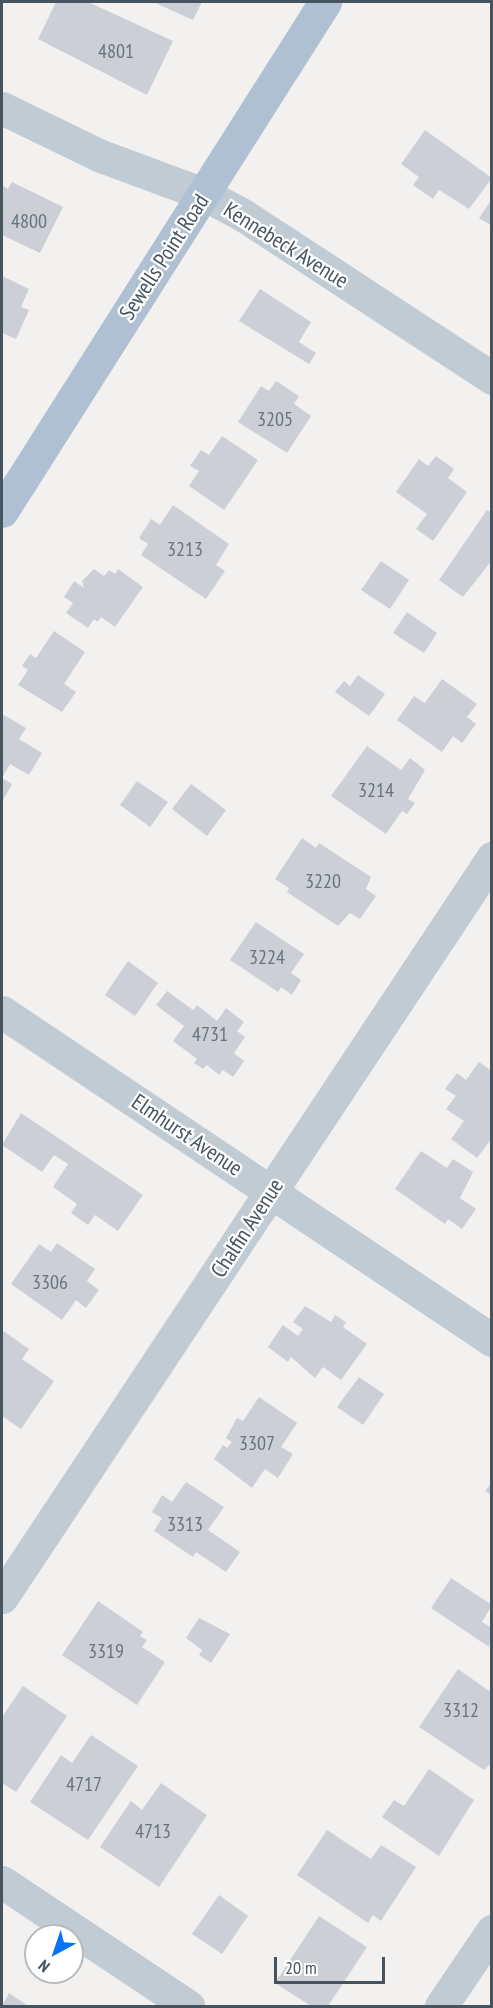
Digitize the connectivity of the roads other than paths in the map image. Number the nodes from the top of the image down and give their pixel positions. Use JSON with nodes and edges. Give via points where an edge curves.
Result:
{"nodes":[{"id":1,"x":325,"y":2,"type":"edge"},
{"id":2,"x":2,"y":108,"type":"edge"},
{"id":3,"x":204,"y":194,"type":"junction"},
{"id":4,"x":492,"y":378,"type":"edge"},
{"id":5,"x":2,"y":511,"type":"edge"},
{"id":6,"x":492,"y":858,"type":"edge"},
{"id":7,"x":2,"y":1012,"type":"edge"},
{"id":8,"x":271,"y":1191,"type":"junction"},
{"id":9,"x":492,"y":1340,"type":"edge"},
{"id":10,"x":2,"y":1597,"type":"edge"},
{"id":11,"x":2,"y":1882,"type":"edge"},
{"id":12,"x":492,"y":1931,"type":"edge"},
{"id":13,"x":188,"y":2007,"type":"edge"},
{"id":14,"x":441,"y":2007,"type":"edge"}],
"edges":[{"from":1,"to":3,"type":"main road","name":"Sewells Point Road"},
{"from":2,"to":3,"type":"street","name":"Kennebeck Avenue","via":[[101,156]]},
{"from":3,"to":4,"type":"street","name":"Kennebeck Avenue","via":[[243,215]]},
{"from":3,"to":5,"type":"main road","name":"Sewells Point Road"},
{"from":6,"to":8,"type":"street","name":"Chalfin Avenue"},
{"from":7,"to":8,"type":"street","name":"Elmhurst Avenue"},
{"from":8,"to":9,"type":"street","name":"Elmhurst Avenue"},
{"from":8,"to":10,"type":"street","name":"Chalfin Avenue"},
{"from":11,"to":13,"type":"street"},
{"from":12,"to":14,"type":"street"}]}
